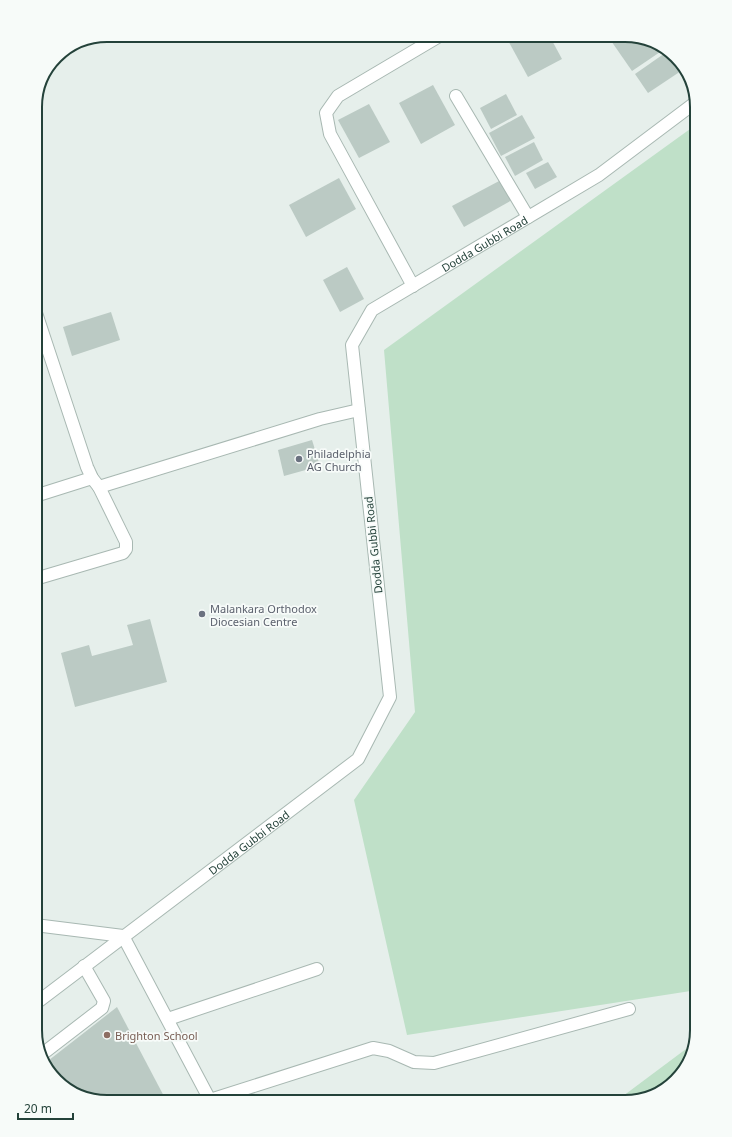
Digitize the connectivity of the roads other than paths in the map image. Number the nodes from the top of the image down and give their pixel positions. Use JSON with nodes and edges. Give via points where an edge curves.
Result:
{"nodes":[{"id":1,"x":429,"y":42,"type":"edge"},
{"id":2,"x":456,"y":96,"type":"dead end"},
{"id":3,"x":690,"y":107,"type":"edge"},
{"id":4,"x":528,"y":217,"type":"junction"},
{"id":5,"x":413,"y":286,"type":"junction"},
{"id":6,"x":42,"y":332,"type":"edge"},
{"id":7,"x":359,"y":410,"type":"junction"},
{"id":8,"x":95,"y":482,"type":"junction"},
{"id":9,"x":42,"y":494,"type":"edge"},
{"id":10,"x":42,"y":577,"type":"edge"},
{"id":11,"x":42,"y":926,"type":"edge"},
{"id":12,"x":123,"y":936,"type":"junction"},
{"id":13,"x":84,"y":966,"type":"junction"},
{"id":14,"x":317,"y":970,"type":"dead end"},
{"id":15,"x":42,"y":999,"type":"edge"},
{"id":16,"x":628,"y":1009,"type":"dead end"},
{"id":17,"x":168,"y":1019,"type":"junction"},
{"id":18,"x":45,"y":1052,"type":"edge"},
{"id":19,"x":207,"y":1095,"type":"edge"},
{"id":20,"x":228,"y":1095,"type":"edge"}],
"edges":[{"from":1,"to":5,"type":"street","via":[[338,96],[326,113],[330,134]]},
{"from":2,"to":4,"type":"street"},
{"from":3,"to":4,"type":"street","name":"Dodda Gubbi Road","via":[[599,175]]},
{"from":4,"to":5,"type":"street","name":"Dodda Gubbi Road"},
{"from":5,"to":7,"type":"street","name":"Dodda Gubbi Road","via":[[372,310],[352,345]]},
{"from":6,"to":8,"type":"street","via":[[78,444]]},
{"from":7,"to":8,"type":"street"},
{"from":7,"to":12,"type":"street","name":"Dodda Gubbi Road","via":[[390,697],[358,759]]},
{"from":8,"to":9,"type":"street"},
{"from":8,"to":10,"type":"street","via":[[126,542],[126,549],[123,553]]},
{"from":11,"to":12,"type":"street"},
{"from":12,"to":13,"type":"street","name":"Dodda Gubbi Road"},
{"from":12,"to":17,"type":"street"},
{"from":13,"to":15,"type":"street","name":"Dodda Gubbi Road"},
{"from":13,"to":18,"type":"street","via":[[104,1001],[102,1008]]},
{"from":14,"to":17,"type":"street"},
{"from":16,"to":20,"type":"street","via":[[434,1063],[414,1062],[389,1051],[373,1048]]},
{"from":17,"to":19,"type":"street"}]}
